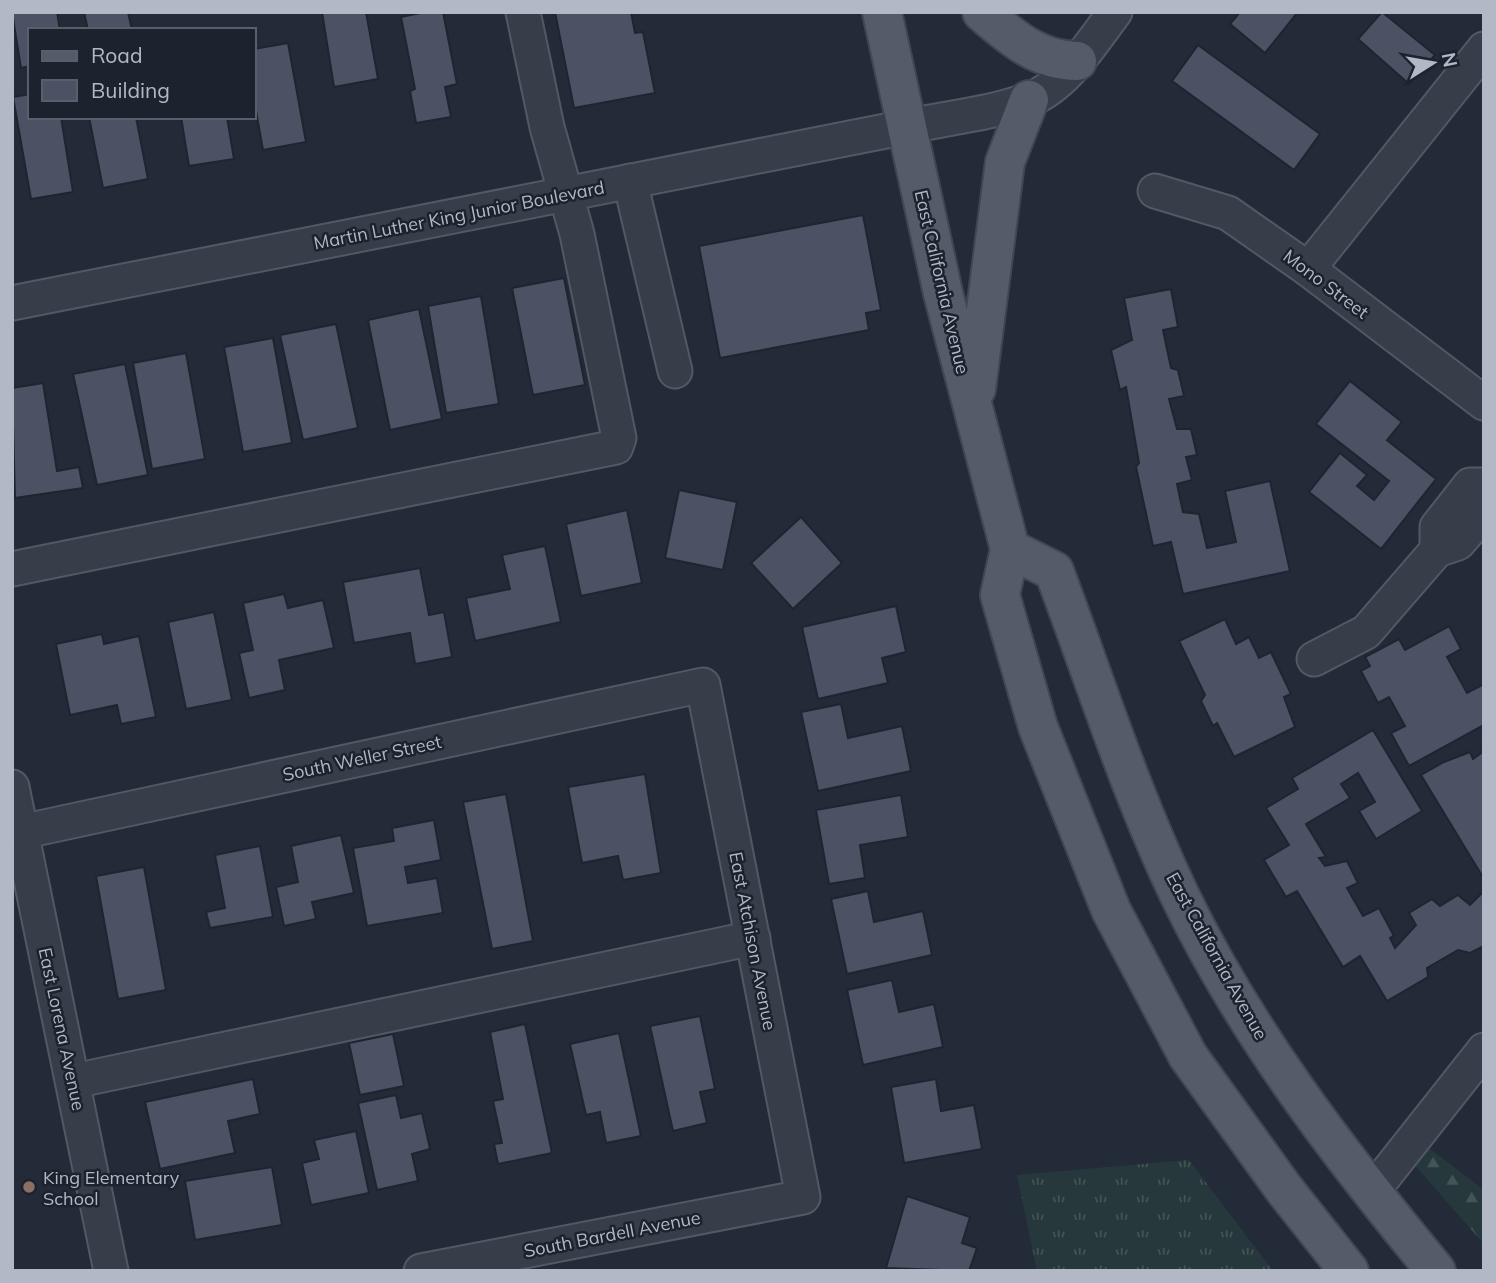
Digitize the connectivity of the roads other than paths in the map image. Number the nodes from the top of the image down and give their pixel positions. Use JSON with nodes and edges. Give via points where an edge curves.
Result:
{"nodes":[{"id":1,"x":523,"y":12,"type":"edge"},
{"id":2,"x":882,"y":12,"type":"edge"},
{"id":3,"x":982,"y":12,"type":"edge"},
{"id":4,"x":1115,"y":12,"type":"edge"},
{"id":5,"x":1484,"y":49,"type":"edge"},
{"id":6,"x":1077,"y":61,"type":"junction"},
{"id":7,"x":1029,"y":100,"type":"junction"},
{"id":8,"x":906,"y":127,"type":"junction"},
{"id":9,"x":629,"y":181,"type":"junction"},
{"id":10,"x":1155,"y":191,"type":"dead end"},
{"id":11,"x":566,"y":194,"type":"junction"},
{"id":12,"x":1308,"y":269,"type":"junction"},
{"id":13,"x":12,"y":303,"type":"edge"},
{"id":14,"x":676,"y":371,"type":"dead end"},
{"id":15,"x":1484,"y":403,"type":"edge"},
{"id":16,"x":974,"y":412,"type":"junction"},
{"id":17,"x":1484,"y":485,"type":"edge"},
{"id":18,"x":1484,"y":513,"type":"edge"},
{"id":19,"x":1010,"y":549,"type":"junction"},
{"id":20,"x":1437,"y":550,"type":"junction"},
{"id":21,"x":12,"y":569,"type":"edge"},
{"id":22,"x":1314,"y":659,"type":"dead end"},
{"id":23,"x":703,"y":685,"type":"joint"},
{"id":24,"x":12,"y":787,"type":"edge"},
{"id":25,"x":21,"y":832,"type":"junction"},
{"id":26,"x":753,"y":938,"type":"junction"},
{"id":27,"x":1484,"y":1049,"type":"edge"},
{"id":28,"x":74,"y":1081,"type":"junction"},
{"id":29,"x":1371,"y":1193,"type":"junction"},
{"id":30,"x":803,"y":1197,"type":"joint"},
{"id":31,"x":111,"y":1271,"type":"edge"},
{"id":32,"x":421,"y":1271,"type":"edge"},
{"id":33,"x":1349,"y":1271,"type":"edge"},
{"id":34,"x":1436,"y":1271,"type":"edge"}],
"edges":[{"from":1,"to":11,"type":"street"},
{"from":2,"to":8,"type":"main road","name":"East California Avenue"},
{"from":3,"to":6,"type":"main road","via":[[1021,45],[1059,61]]},
{"from":4,"to":6,"type":"street"},
{"from":5,"to":12,"type":"street"},
{"from":6,"to":7,"type":"street"},
{"from":7,"to":8,"type":"street","name":"Martin Luther King Junior Boulevard"},
{"from":7,"to":16,"type":"main road","via":[[1005,162]]},
{"from":8,"to":9,"type":"street","name":"Martin Luther King Junior Boulevard"},
{"from":8,"to":16,"type":"main road","name":"East California Avenue"},
{"from":9,"to":11,"type":"street","name":"Martin Luther King Junior Boulevard"},
{"from":9,"to":14,"type":"street"},
{"from":10,"to":12,"type":"street","name":"Mono Street","via":[[1227,213]]},
{"from":11,"to":13,"type":"street","name":"Martin Luther King Junior Boulevard"},
{"from":11,"to":21,"type":"street","via":[[619,438],[616,447]]},
{"from":12,"to":15,"type":"street","name":"Mono Street"},
{"from":16,"to":19,"type":"main road","name":"East California Avenue"},
{"from":17,"to":20,"type":"street","via":[[1470,485],[1437,527]]},
{"from":18,"to":20,"type":"street","via":[[1458,543]]},
{"from":19,"to":29,"type":"main road","name":"East California Avenue","via":[[1055,571],[1137,795],[1181,897],[1288,1078]]},
{"from":19,"to":33,"type":"main road","name":"East California Avenue","via":[[1000,595],[1038,727],[1111,910],[1188,1056]]},
{"from":20,"to":22,"type":"street","via":[[1366,632]]},
{"from":23,"to":25,"type":"street","name":"South Weller Street"},
{"from":23,"to":26,"type":"street","name":"East Atchison Avenue"},
{"from":24,"to":25,"type":"street","name":"East Lorena Avenue"},
{"from":25,"to":28,"type":"street","name":"East Lorena Avenue"},
{"from":26,"to":28,"type":"street"},
{"from":26,"to":30,"type":"street","name":"East Atchison Avenue"},
{"from":27,"to":29,"type":"street"},
{"from":28,"to":31,"type":"street","name":"East Lorena Avenue"},
{"from":29,"to":34,"type":"main road","name":"East California Avenue"},
{"from":30,"to":32,"type":"street","name":"South Bardell Avenue"}]}
